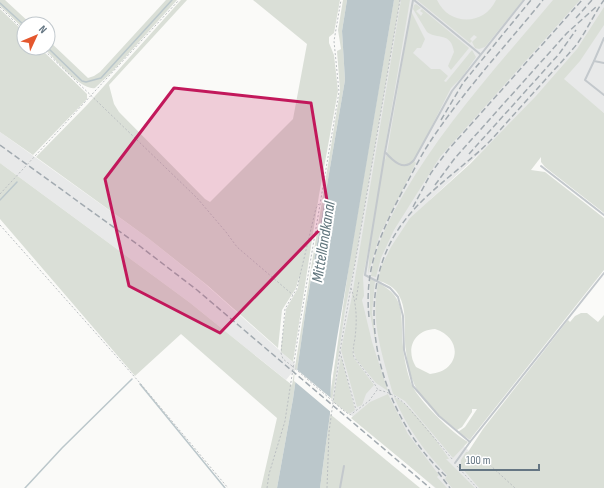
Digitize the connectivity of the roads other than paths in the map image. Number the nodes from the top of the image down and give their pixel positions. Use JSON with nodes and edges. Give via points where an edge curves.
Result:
{"nodes":[{"id":1,"x":413,"y":0,"type":"edge"},
{"id":2,"x":524,"y":0,"type":"edge"},
{"id":3,"x":604,"y":38,"type":"edge"},
{"id":4,"x":480,"y":54,"type":"junction"},
{"id":5,"x":594,"y":62,"type":"junction"},
{"id":6,"x":604,"y":63,"type":"edge"},
{"id":7,"x":604,"y":95,"type":"edge"},
{"id":8,"x":385,"y":152,"type":"junction"},
{"id":9,"x":541,"y":166,"type":"dead end"},
{"id":10,"x":604,"y":215,"type":"edge"},
{"id":11,"x":604,"y":273,"type":"edge"},
{"id":12,"x":470,"y":442,"type":"junction"},
{"id":13,"x":455,"y":463,"type":"road end"},
{"id":14,"x":344,"y":466,"type":"dead end"},
{"id":15,"x":340,"y":488,"type":"edge"}],
"edges":[{"from":1,"to":4,"type":"lane"},
{"from":1,"to":8,"type":"lane"},
{"from":2,"to":4,"type":"lane"},
{"from":3,"to":5,"type":"lane"},
{"from":4,"to":8,"type":"lane","via":[[452,91],[410,165],[397,163]]},
{"from":5,"to":6,"type":"lane"},
{"from":5,"to":7,"type":"lane","via":[[585,80]]},
{"from":8,"to":12,"type":"lane","via":[[365,275],[390,288],[398,297],[403,316],[404,350],[413,386],[439,416]]},
{"from":9,"to":10,"type":"lane"},
{"from":11,"to":12,"type":"lane"},
{"from":12,"to":13,"type":"lane"},
{"from":14,"to":15,"type":"lane"}]}
